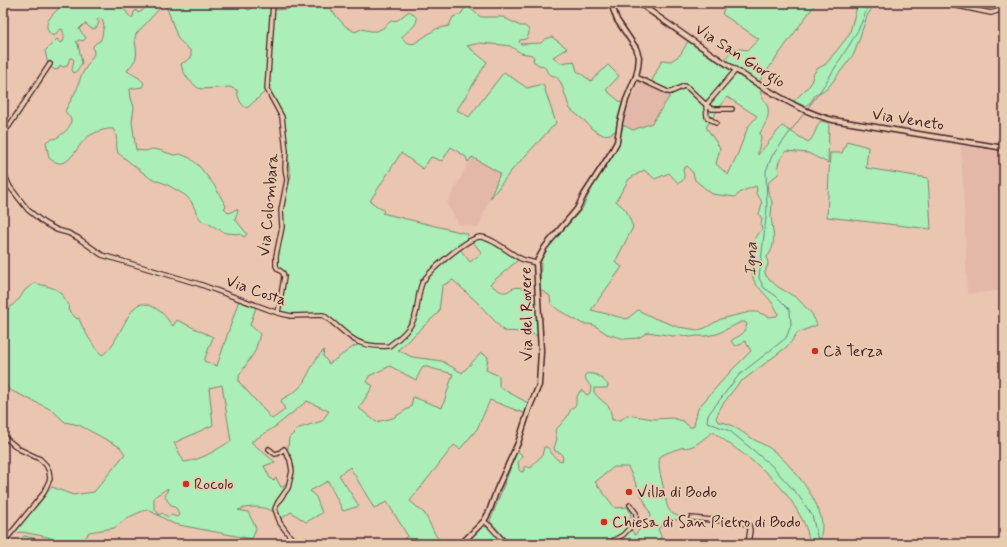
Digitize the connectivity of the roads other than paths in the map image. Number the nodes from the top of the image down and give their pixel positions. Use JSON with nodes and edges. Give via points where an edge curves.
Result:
{"nodes":[{"id":1,"x":273,"y":3,"type":"edge"},
{"id":2,"x":611,"y":3,"type":"edge"},
{"id":3,"x":640,"y":3,"type":"edge"},
{"id":4,"x":943,"y":3,"type":"edge"},
{"id":5,"x":1004,"y":9,"type":"edge"},
{"id":6,"x":50,"y":64,"type":"dead end"},
{"id":7,"x":736,"y":70,"type":"junction"},
{"id":8,"x":636,"y":77,"type":"junction"},
{"id":9,"x":706,"y":105,"type":"junction"},
{"id":10,"x":732,"y":109,"type":"dead end"},
{"id":11,"x":809,"y":113,"type":"joint"},
{"id":12,"x":716,"y":123,"type":"dead end"},
{"id":13,"x":3,"y":133,"type":"edge"},
{"id":14,"x":1004,"y":148,"type":"edge"},
{"id":15,"x":3,"y":172,"type":"edge"},
{"id":16,"x":536,"y":263,"type":"junction"},
{"id":17,"x":278,"y":313,"type":"junction"},
{"id":18,"x":3,"y":436,"type":"edge"},
{"id":19,"x":269,"y":449,"type":"dead end"},
{"id":20,"x":630,"y":505,"type":"dead end"},
{"id":21,"x":691,"y":518,"type":"dead end"},
{"id":22,"x":484,"y":521,"type":"junction"},
{"id":23,"x":292,"y":540,"type":"junction"},
{"id":24,"x":3,"y":543,"type":"edge"},
{"id":25,"x":290,"y":544,"type":"edge"},
{"id":26,"x":325,"y":544,"type":"edge"},
{"id":27,"x":461,"y":544,"type":"edge"},
{"id":28,"x":506,"y":544,"type":"edge"},
{"id":29,"x":607,"y":544,"type":"edge"},
{"id":30,"x":748,"y":544,"type":"edge"}],
"edges":[{"from":1,"to":17,"type":"street","name":"Via Colombara","via":[[267,89],[282,117],[287,180],[276,256],[276,266],[284,277]]},
{"from":2,"to":8,"type":"street","name":"Via del Rovere","via":[[615,17],[636,48],[639,57]]},
{"from":3,"to":7,"type":"street","name":"Via San Giorgio"},
{"from":4,"to":5,"type":"street","via":[[991,13]]},
{"from":6,"to":13,"type":"street"},
{"from":7,"to":9,"type":"street"},
{"from":7,"to":11,"type":"street","name":"Via San Giorgio"},
{"from":8,"to":9,"type":"street","via":[[668,92],[684,86]]},
{"from":8,"to":16,"type":"street","name":"Via del Rovere","via":[[626,100],[617,142],[577,209],[545,247]]},
{"from":9,"to":10,"type":"street","via":[[712,109]]},
{"from":9,"to":12,"type":"street","via":[[707,117]]},
{"from":11,"to":14,"type":"street","name":"Via Veneto","via":[[833,120]]},
{"from":15,"to":17,"type":"street","name":"Via Costa","via":[[10,187],[28,210],[44,223],[78,238],[102,255],[199,284]]},
{"from":16,"to":17,"type":"street","name":"Via Costa","via":[[523,260],[488,239],[473,238],[432,270],[422,283],[412,324],[404,335],[389,346],[359,343],[323,315],[291,316]]},
{"from":16,"to":22,"type":"street","name":"Via del Rovere","via":[[541,339],[539,385]]},
{"from":18,"to":24,"type":"street","via":[[19,449],[43,462],[50,471],[50,479],[43,494]]},
{"from":19,"to":23,"type":"street","via":[[275,454],[284,449],[290,460],[292,472],[288,488],[275,509],[280,523]]},
{"from":20,"to":29,"type":"street","via":[[636,513],[636,521],[623,535]]},
{"from":21,"to":30,"type":"street","via":[[749,525]]},
{"from":22,"to":27,"type":"street","name":"Via del Rovere"},
{"from":22,"to":28,"type":"street"},
{"from":23,"to":25,"type":"street"},
{"from":23,"to":26,"type":"street","via":[[318,541]]}]}
